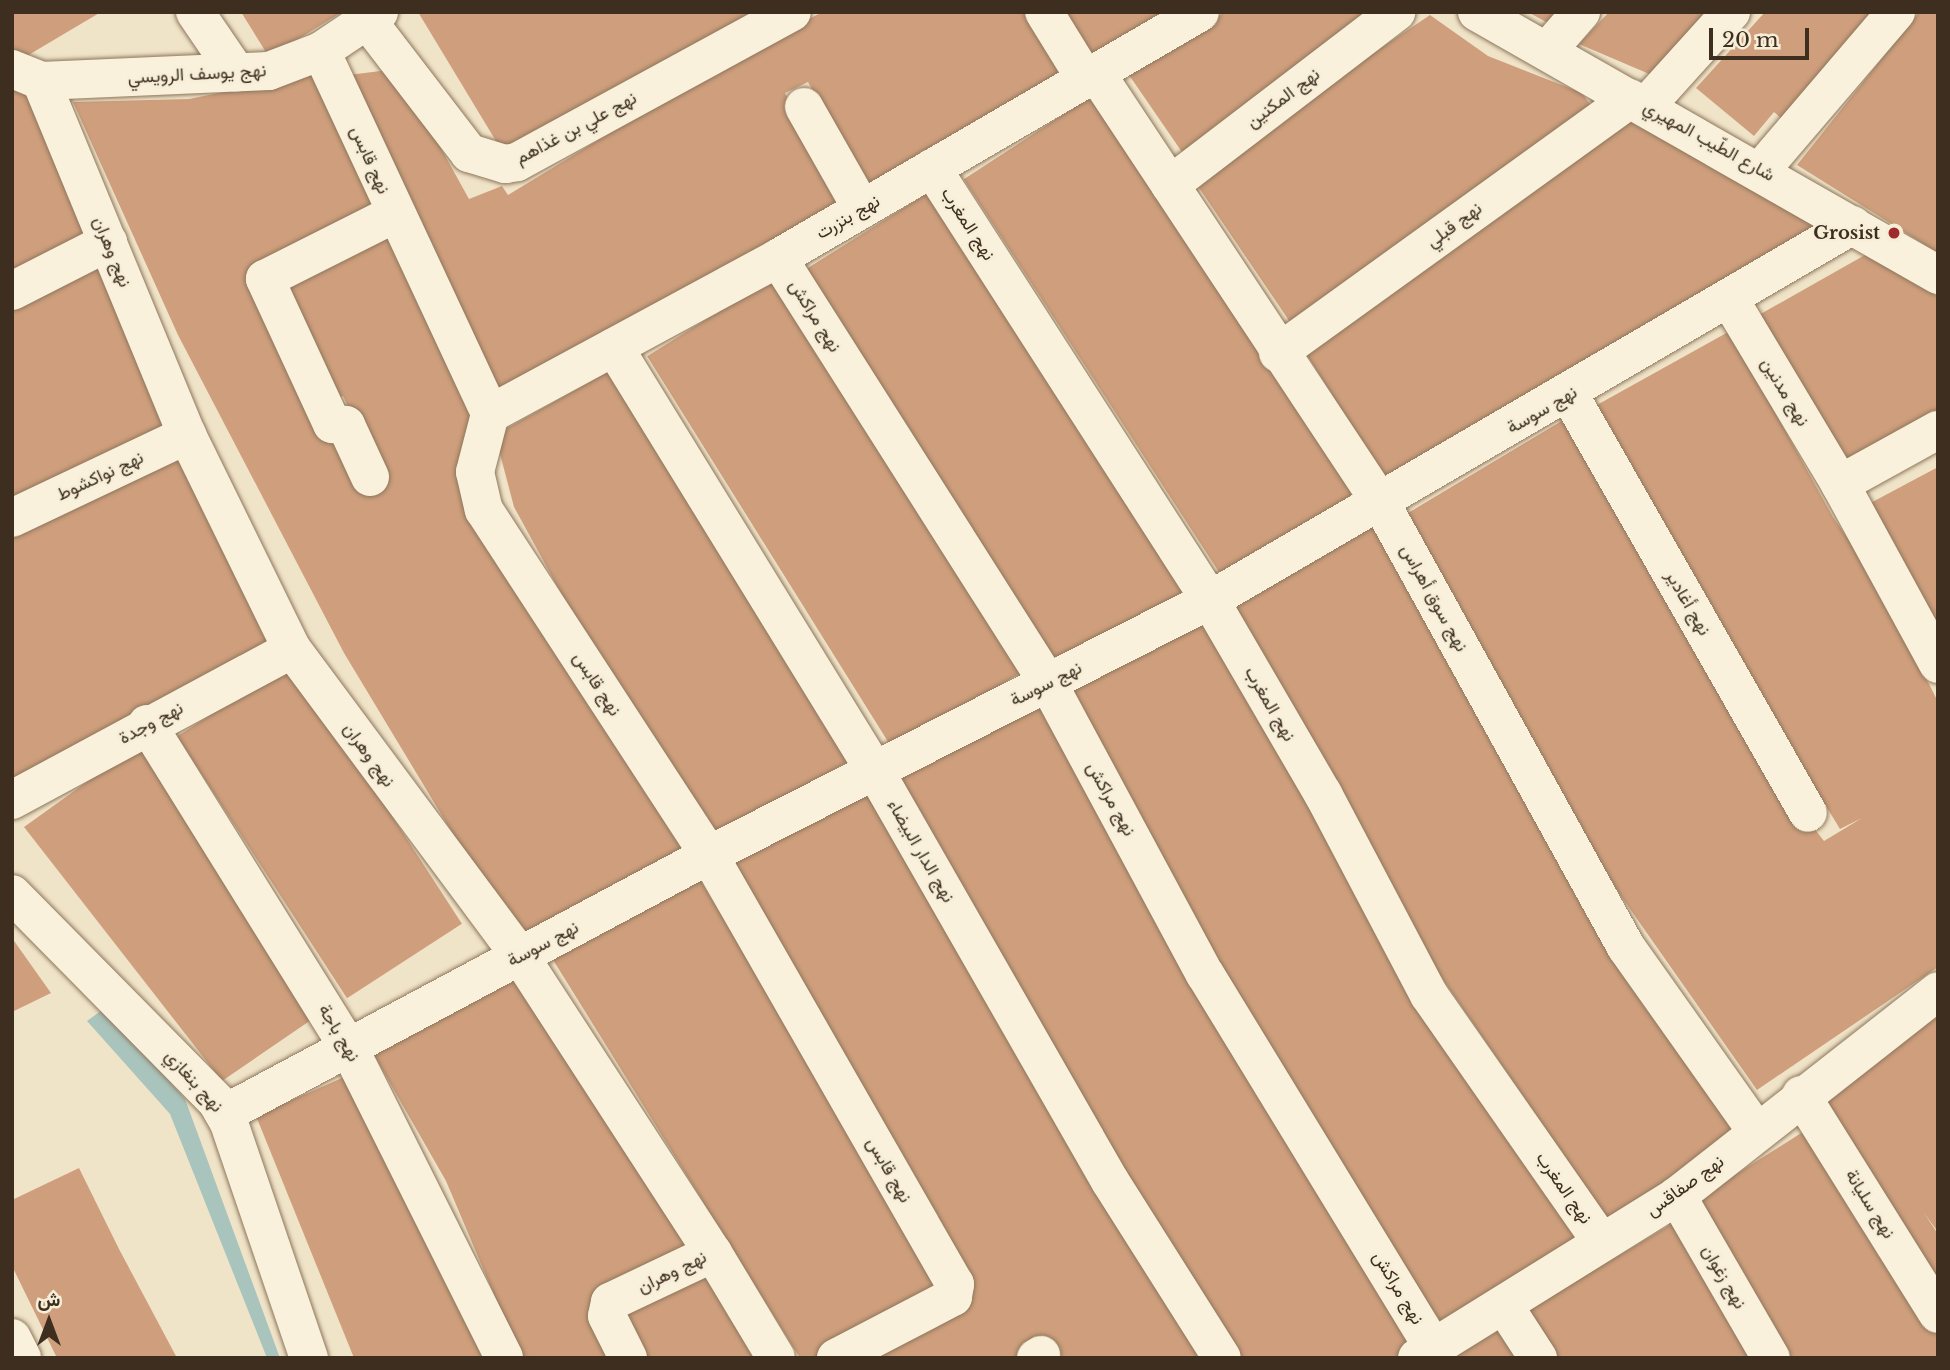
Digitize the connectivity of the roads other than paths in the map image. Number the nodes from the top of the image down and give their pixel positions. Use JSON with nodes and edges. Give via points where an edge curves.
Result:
{"nodes":[{"id":1,"x":195,"y":12,"type":"edge"},
{"id":2,"x":792,"y":12,"type":"edge"},
{"id":3,"x":1044,"y":12,"type":"edge"},
{"id":4,"x":1200,"y":12,"type":"edge"},
{"id":5,"x":1396,"y":12,"type":"edge"},
{"id":6,"x":1477,"y":12,"type":"edge"},
{"id":7,"x":1581,"y":12,"type":"edge"},
{"id":8,"x":1731,"y":12,"type":"edge"},
{"id":9,"x":1896,"y":12,"type":"edge"},
{"id":10,"x":373,"y":16,"type":"edge"},
{"id":11,"x":321,"y":51,"type":"junction"},
{"id":12,"x":1547,"y":51,"type":"junction"},
{"id":13,"x":236,"y":72,"type":"junction"},
{"id":14,"x":27,"y":75,"type":"edge"},
{"id":15,"x":1091,"y":77,"type":"junction"},
{"id":16,"x":1638,"y":102,"type":"junction"},
{"id":17,"x":804,"y":107,"type":"dead end"},
{"id":18,"x":932,"y":168,"type":"junction"},
{"id":19,"x":1760,"y":170,"type":"junction"},
{"id":20,"x":1170,"y":185,"type":"junction"},
{"id":21,"x":862,"y":209,"type":"junction"},
{"id":22,"x":394,"y":214,"type":"junction"},
{"id":23,"x":1853,"y":225,"type":"junction"},
{"id":24,"x":108,"y":242,"type":"junction"},
{"id":25,"x":778,"y":258,"type":"junction"},
{"id":26,"x":1938,"y":275,"type":"edge"},
{"id":27,"x":12,"y":291,"type":"edge"},
{"id":28,"x":1730,"y":300,"type":"junction"},
{"id":29,"x":614,"y":347,"type":"junction"},
{"id":30,"x":1278,"y":353,"type":"junction"},
{"id":31,"x":1569,"y":394,"type":"junction"},
{"id":32,"x":490,"y":414,"type":"junction"},
{"id":33,"x":1938,"y":430,"type":"edge"},
{"id":34,"x":187,"y":435,"type":"junction"},
{"id":35,"x":370,"y":477,"type":"dead end"},
{"id":36,"x":1840,"y":484,"type":"junction"},
{"id":37,"x":1381,"y":505,"type":"junction"},
{"id":38,"x":12,"y":517,"type":"edge"},
{"id":39,"x":1210,"y":600,"type":"junction"},
{"id":40,"x":292,"y":649,"type":"junction"},
{"id":41,"x":1938,"y":664,"type":"edge"},
{"id":42,"x":1048,"y":683,"type":"junction"},
{"id":43,"x":147,"y":724,"type":"junction"},
{"id":44,"x":874,"y":769,"type":"junction"},
{"id":45,"x":12,"y":800,"type":"edge"},
{"id":46,"x":1808,"y":813,"type":"dead end"},
{"id":47,"x":709,"y":855,"type":"junction"},
{"id":48,"x":12,"y":894,"type":"edge"},
{"id":49,"x":520,"y":956,"type":"junction"},
{"id":50,"x":1938,"y":991,"type":"edge"},
{"id":51,"x":350,"y":1050,"type":"junction"},
{"id":52,"x":1801,"y":1095,"type":"junction"},
{"id":53,"x":224,"y":1114,"type":"junction"},
{"id":54,"x":1756,"y":1132,"type":"junction"},
{"id":55,"x":1677,"y":1196,"type":"junction"},
{"id":56,"x":1601,"y":1242,"type":"junction"},
{"id":57,"x":713,"y":1253,"type":"junction"},
{"id":58,"x":1505,"y":1307,"type":"junction"},
{"id":59,"x":1938,"y":1314,"type":"edge"},
{"id":60,"x":12,"y":1338,"type":"edge"},
{"id":61,"x":1425,"y":1352,"type":"edge"},
{"id":62,"x":22,"y":1358,"type":"edge"},
{"id":63,"x":309,"y":1358,"type":"edge"},
{"id":64,"x":504,"y":1358,"type":"edge"},
{"id":65,"x":628,"y":1358,"type":"edge"},
{"id":66,"x":776,"y":1358,"type":"edge"},
{"id":67,"x":836,"y":1358,"type":"edge"},
{"id":68,"x":1222,"y":1358,"type":"edge"},
{"id":69,"x":1538,"y":1358,"type":"edge"},
{"id":70,"x":1771,"y":1358,"type":"edge"}],
"edges":[{"from":1,"to":13,"type":"street"},
{"from":2,"to":10,"type":"street","name":"نهج علي بن غذاهم","via":[[517,162],[505,164],[469,153]]},
{"from":3,"to":15,"type":"street","name":"نهج سوق أهراس"},
{"from":4,"to":15,"type":"street","name":"نهج بنزرت"},
{"from":5,"to":20,"type":"street","name":"نهج المكنين"},
{"from":6,"to":12,"type":"street","name":"شارع الطّيب المهيري"},
{"from":7,"to":12,"type":"street"},
{"from":8,"to":16,"type":"street","name":"نهج قبلي"},
{"from":9,"to":19,"type":"street"},
{"from":10,"to":11,"type":"street","name":"نهج يوسف الرويسي"},
{"from":11,"to":13,"type":"street","name":"نهج يوسف الرويسي","via":[[269,71]]},
{"from":11,"to":22,"type":"street","name":"نهج قابس"},
{"from":12,"to":16,"type":"street","name":"شارع الطّيب المهيري"},
{"from":13,"to":14,"type":"street","name":"نهج يوسف الرويسي"},
{"from":14,"to":24,"type":"street","name":"نهج وهران"},
{"from":15,"to":18,"type":"street","name":"نهج بنزرت"},
{"from":15,"to":20,"type":"street","name":"نهج سوق أهراس"},
{"from":16,"to":19,"type":"street","name":"شارع الطّيب المهيري"},
{"from":16,"to":30,"type":"street","name":"نهج قبلي"},
{"from":17,"to":21,"type":"street"},
{"from":18,"to":21,"type":"street","name":"نهج بنزرت"},
{"from":18,"to":39,"type":"street","name":"نهج المغرب"},
{"from":19,"to":23,"type":"street","name":"شارع الطّيب المهيري"},
{"from":20,"to":30,"type":"street","name":"نهج سوق أهراس"},
{"from":21,"to":25,"type":"street","name":"نهج بنزرت"},
{"from":22,"to":32,"type":"street","name":"نهج قابس"},
{"from":22,"to":35,"type":"street","via":[[265,279],[332,424],[346,425]]},
{"from":23,"to":26,"type":"street","name":"شارع الطّيب المهيري"},
{"from":23,"to":28,"type":"street","name":"نهج سوسة"},
{"from":24,"to":27,"type":"street"},
{"from":24,"to":34,"type":"street","name":"نهج وهران"},
{"from":25,"to":29,"type":"street","name":"نهج بنزرت"},
{"from":25,"to":42,"type":"street","name":"نهج مراكش"},
{"from":28,"to":31,"type":"street","name":"نهج سوسة"},
{"from":28,"to":36,"type":"street","name":"نهج مدنين"},
{"from":29,"to":32,"type":"street","name":"نهج بنزرت"},
{"from":29,"to":44,"type":"street","name":"نهج الدار البيضاء"},
{"from":30,"to":37,"type":"street","name":"نهج سوق أهراس"},
{"from":31,"to":37,"type":"street","name":"نهج سوسة"},
{"from":31,"to":46,"type":"street","name":"نهج أغادير"},
{"from":32,"to":47,"type":"street","name":"نهج قابس","via":[[475,472],[484,510]]},
{"from":33,"to":36,"type":"street"},
{"from":34,"to":38,"type":"street","name":"نهج نواكشوط"},
{"from":34,"to":40,"type":"street","name":"نهج وهران"},
{"from":36,"to":41,"type":"street","name":"نهج مدنين"},
{"from":37,"to":39,"type":"street","name":"نهج سوسة"},
{"from":37,"to":54,"type":"street","name":"نهج سوق أهراس","via":[[1626,947]]},
{"from":39,"to":42,"type":"street","name":"نهج سوسة"},
{"from":39,"to":56,"type":"street","name":"نهج المغرب","via":[[1323,794],[1429,995]]},
{"from":40,"to":43,"type":"street","name":"نهج وجدة"},
{"from":40,"to":49,"type":"street","name":"نهج وهران"},
{"from":42,"to":44,"type":"street","name":"نهج سوسة"},
{"from":42,"to":61,"type":"street","name":"نهج مراكش","via":[[1205,974]]},
{"from":43,"to":45,"type":"street","name":"نهج وجدة"},
{"from":43,"to":51,"type":"street","name":"نهج باجة"},
{"from":44,"to":47,"type":"street","name":"نهج سوسة"},
{"from":44,"to":68,"type":"street","name":"نهج الدار البيضاء","via":[[1110,1181]]},
{"from":47,"to":49,"type":"street","name":"نهج سوسة"},
{"from":47,"to":67,"type":"street","name":"نهج قابس","via":[[956,1293]]},
{"from":48,"to":53,"type":"street","name":"نهج بنغازي"},
{"from":49,"to":51,"type":"street","name":"نهج سوسة"},
{"from":49,"to":57,"type":"street","name":"نهج وهران"},
{"from":50,"to":52,"type":"street","name":"نهج صفاقس"},
{"from":51,"to":53,"type":"street","name":"نهج سوسة"},
{"from":51,"to":64,"type":"street","name":"نهج باجة"},
{"from":52,"to":54,"type":"street","name":"نهج صفاقس"},
{"from":52,"to":59,"type":"street","name":"نهج سليانة"},
{"from":53,"to":63,"type":"street","name":"نهج بنغازي"},
{"from":54,"to":55,"type":"street","name":"نهج صفاقس"},
{"from":55,"to":56,"type":"street","name":"نهج صفاقس"},
{"from":55,"to":70,"type":"street","name":"نهج زغوان"},
{"from":56,"to":58,"type":"street","name":"نهج صفاقس"},
{"from":57,"to":65,"type":"street","name":"نهج وهران","via":[[610,1301],[607,1316]]},
{"from":57,"to":66,"type":"street"},
{"from":58,"to":61,"type":"street","name":"نهج صفاقس"},
{"from":58,"to":69,"type":"street"},
{"from":60,"to":62,"type":"street"}]}
